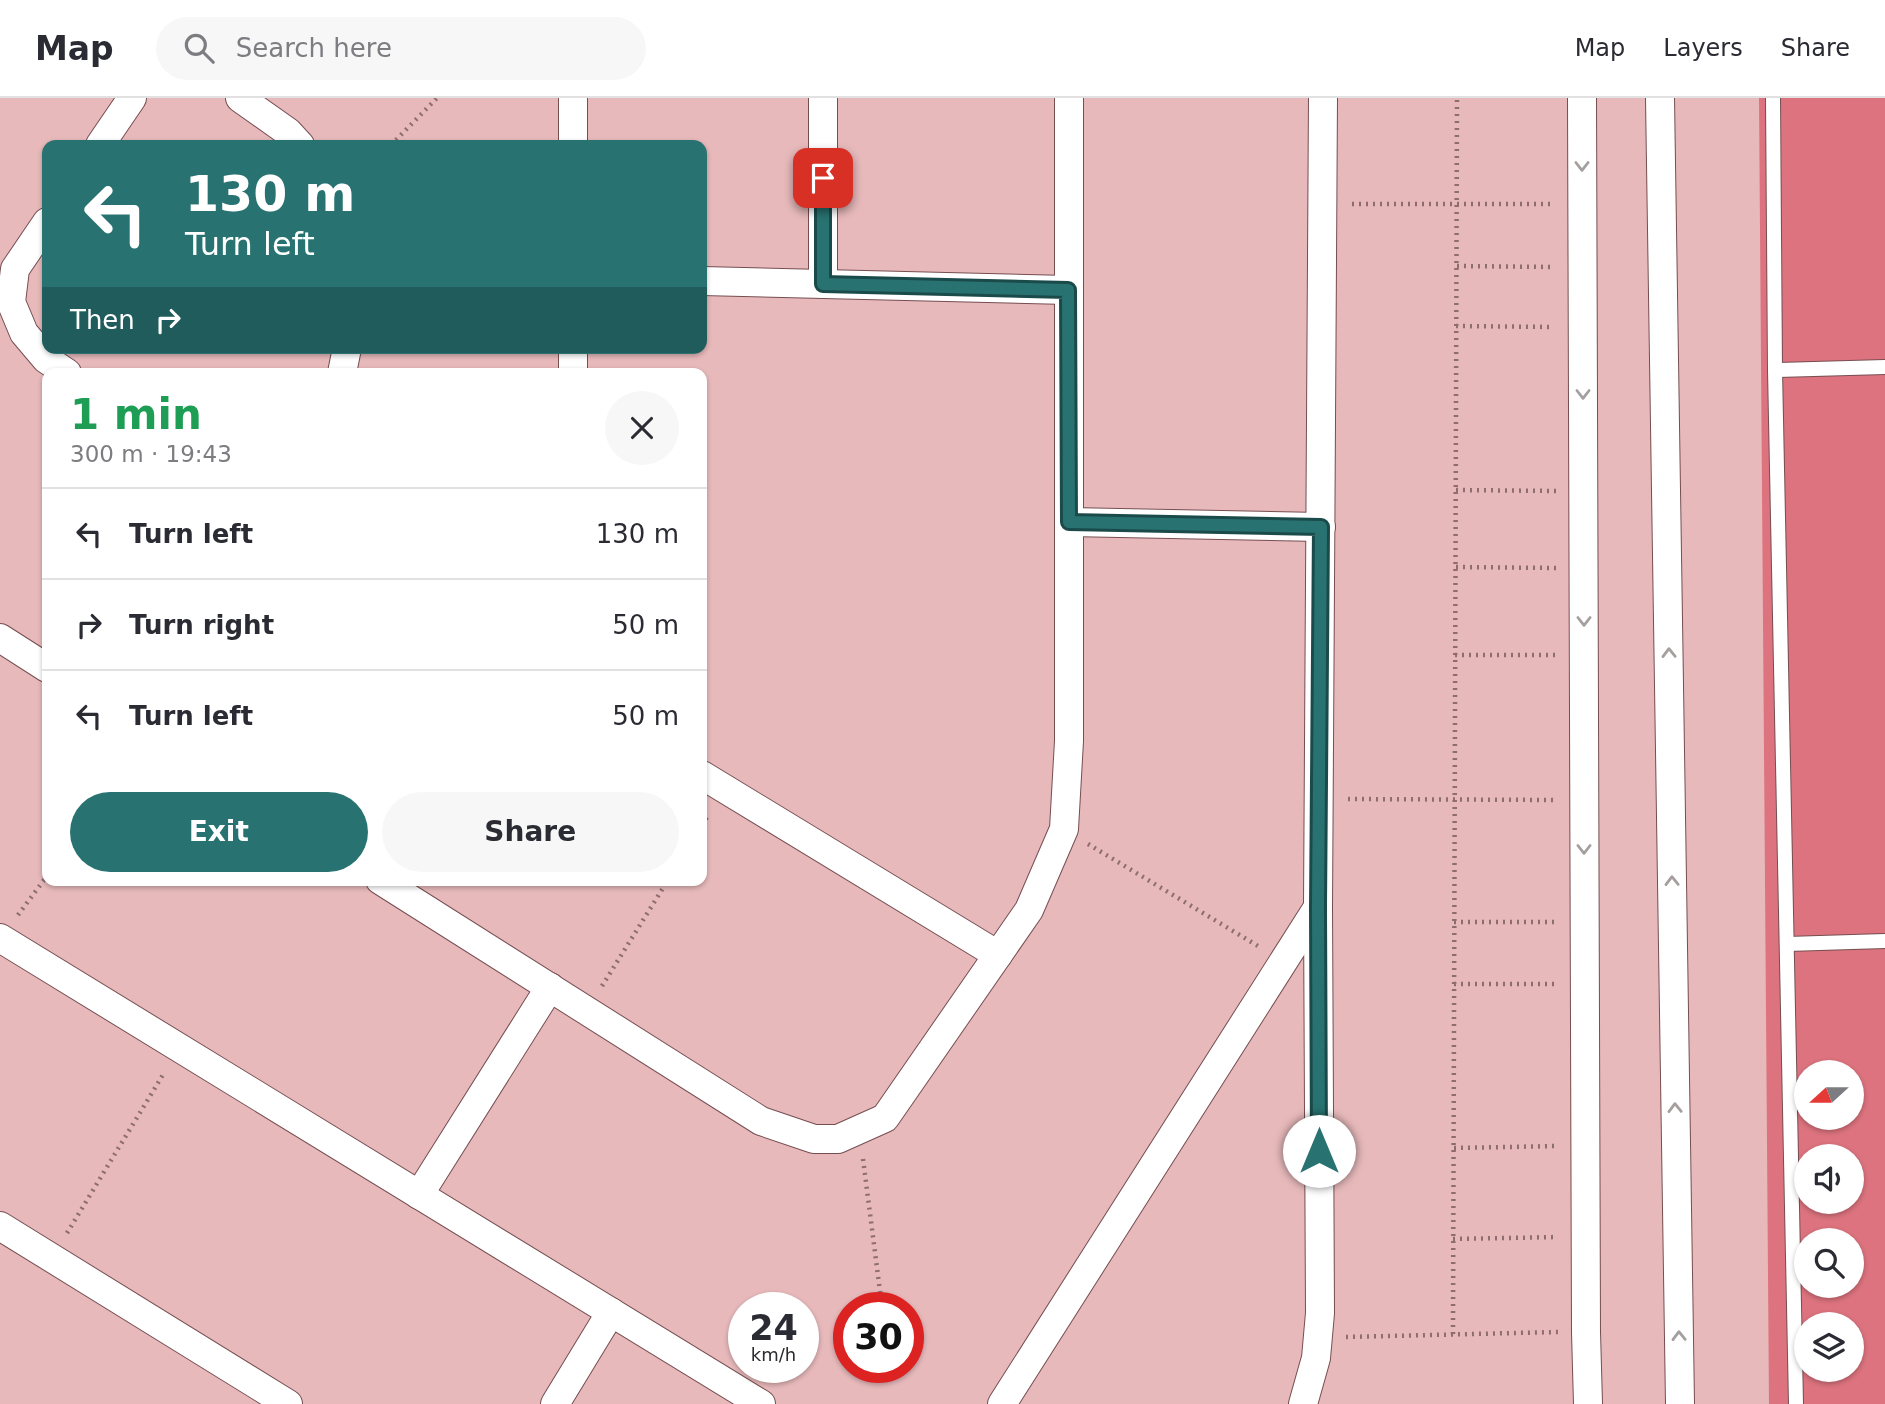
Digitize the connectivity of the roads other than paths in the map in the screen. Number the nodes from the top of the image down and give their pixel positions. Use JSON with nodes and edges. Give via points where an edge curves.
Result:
{"nodes":[{"id":1,"x":132,"y":98,"type":"edge"},
{"id":2,"x":240,"y":98,"type":"edge"},
{"id":3,"x":573,"y":98,"type":"edge"},
{"id":4,"x":823,"y":98,"type":"edge"},
{"id":5,"x":1069,"y":98,"type":"edge"},
{"id":6,"x":1323,"y":98,"type":"edge"},
{"id":7,"x":1582,"y":98,"type":"edge"},
{"id":8,"x":1660,"y":98,"type":"edge"},
{"id":9,"x":1773,"y":98,"type":"edge"},
{"id":10,"x":103,"y":140,"type":"edge"},
{"id":11,"x":295,"y":140,"type":"edge"},
{"id":12,"x":573,"y":140,"type":"edge"},
{"id":13,"x":42,"y":229,"type":"edge"},
{"id":14,"x":707,"y":281,"type":"edge"},
{"id":15,"x":823,"y":284,"type":"junction"},
{"id":16,"x":1068,"y":290,"type":"junction"},
{"id":17,"x":1885,"y":367,"type":"edge"},
{"id":18,"x":60,"y":368,"type":"edge"},
{"id":19,"x":1775,"y":370,"type":"junction"},
{"id":20,"x":1069,"y":522,"type":"junction"},
{"id":21,"x":1321,"y":527,"type":"junction"},
{"id":22,"x":0,"y":638,"type":"edge"},
{"id":23,"x":42,"y":665,"type":"edge"},
{"id":24,"x":707,"y":778,"type":"edge"},
{"id":25,"x":390,"y":886,"type":"edge"},
{"id":26,"x":1318,"y":907,"type":"junction"},
{"id":27,"x":0,"y":938,"type":"edge"},
{"id":28,"x":1885,"y":941,"type":"edge"},
{"id":29,"x":1787,"y":944,"type":"junction"},
{"id":30,"x":998,"y":955,"type":"junction"},
{"id":31,"x":550,"y":987,"type":"junction"},
{"id":32,"x":419,"y":1195,"type":"junction"},
{"id":33,"x":0,"y":1226,"type":"edge"},
{"id":34,"x":611,"y":1312,"type":"junction"},
{"id":35,"x":288,"y":1404,"type":"edge"},
{"id":36,"x":555,"y":1404,"type":"edge"},
{"id":37,"x":761,"y":1404,"type":"edge"},
{"id":38,"x":1002,"y":1404,"type":"edge"},
{"id":39,"x":1303,"y":1404,"type":"edge"},
{"id":40,"x":1588,"y":1404,"type":"edge"},
{"id":41,"x":1680,"y":1404,"type":"edge"},
{"id":42,"x":1796,"y":1404,"type":"edge"}],
"edges":[{"from":1,"to":10,"type":"street"},
{"from":2,"to":11,"type":"street"},
{"from":3,"to":12,"type":"street"},
{"from":4,"to":15,"type":"street"},
{"from":5,"to":16,"type":"street"},
{"from":6,"to":21,"type":"street"},
{"from":7,"to":40,"type":"street","one_way":true},
{"from":41,"to":8,"type":"street","one_way":true},
{"from":9,"to":19,"type":"lane"},
{"from":13,"to":18,"type":"street","via":[[15,269],[11,302],[24,333]]},
{"from":14,"to":15,"type":"street"},
{"from":15,"to":16,"type":"street"},
{"from":16,"to":20,"type":"street"},
{"from":17,"to":19,"type":"lane"},
{"from":19,"to":29,"type":"lane"},
{"from":20,"to":21,"type":"street"},
{"from":20,"to":30,"type":"street","via":[[1069,741],[1064,829],[1029,910]]},
{"from":21,"to":26,"type":"street"},
{"from":22,"to":23,"type":"street"},
{"from":24,"to":30,"type":"street"},
{"from":25,"to":31,"type":"street"},
{"from":26,"to":38,"type":"street"},
{"from":26,"to":39,"type":"street","via":[[1320,1313],[1316,1358]]},
{"from":27,"to":32,"type":"street"},
{"from":28,"to":29,"type":"lane"},
{"from":29,"to":42,"type":"lane"},
{"from":30,"to":31,"type":"street","via":[[885,1118],[838,1139],[814,1139],[761,1121]]},
{"from":31,"to":32,"type":"street"},
{"from":32,"to":34,"type":"street"},
{"from":33,"to":35,"type":"street"},
{"from":34,"to":36,"type":"street"},
{"from":34,"to":37,"type":"street"}]}
